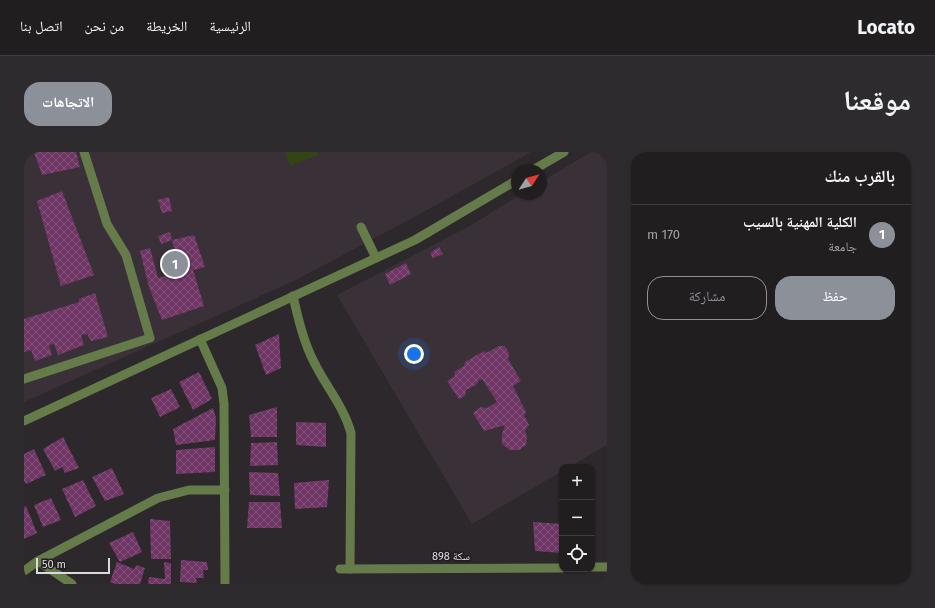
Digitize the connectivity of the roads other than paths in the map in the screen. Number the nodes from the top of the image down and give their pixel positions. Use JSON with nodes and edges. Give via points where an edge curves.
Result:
{"nodes":[{"id":1,"x":84,"y":152,"type":"edge"},
{"id":2,"x":564,"y":152,"type":"edge"},
{"id":3,"x":543,"y":164,"type":"edge"},
{"id":4,"x":511,"y":184,"type":"edge"},
{"id":5,"x":361,"y":227,"type":"dead end"},
{"id":6,"x":376,"y":258,"type":"junction"},
{"id":7,"x":293,"y":296,"type":"junction"},
{"id":8,"x":200,"y":339,"type":"junction"},
{"id":9,"x":24,"y":379,"type":"edge"},
{"id":10,"x":24,"y":421,"type":"edge"},
{"id":11,"x":226,"y":490,"type":"junction"},
{"id":12,"x":38,"y":561,"type":"junction"},
{"id":13,"x":559,"y":568,"type":"edge"},
{"id":14,"x":595,"y":568,"type":"edge"},
{"id":15,"x":607,"y":568,"type":"edge"},
{"id":16,"x":340,"y":569,"type":"dead end"},
{"id":17,"x":350,"y":569,"type":"junction"},
{"id":18,"x":24,"y":571,"type":"edge"},
{"id":19,"x":72,"y":584,"type":"edge"},
{"id":20,"x":225,"y":584,"type":"edge"}],
"edges":[{"from":1,"to":9,"type":"street","via":[[107,224],[126,255],[150,338]]},
{"from":2,"to":3,"type":"street"},
{"from":4,"to":6,"type":"street","via":[[415,240]]},
{"from":5,"to":6,"type":"street"},
{"from":6,"to":7,"type":"street"},
{"from":7,"to":8,"type":"street"},
{"from":7,"to":17,"type":"street","via":[[314,364],[340,404],[351,433]]},
{"from":8,"to":10,"type":"street"},
{"from":8,"to":11,"type":"street","via":[[222,388]]},
{"from":11,"to":12,"type":"street","via":[[189,490],[158,498]]},
{"from":11,"to":20,"type":"street"},
{"from":12,"to":18,"type":"street"},
{"from":12,"to":19,"type":"street"},
{"from":13,"to":17,"type":"street","name":"سكة 898"},
{"from":14,"to":15,"type":"street"},
{"from":16,"to":17,"type":"street","name":"سكة 898"}]}
